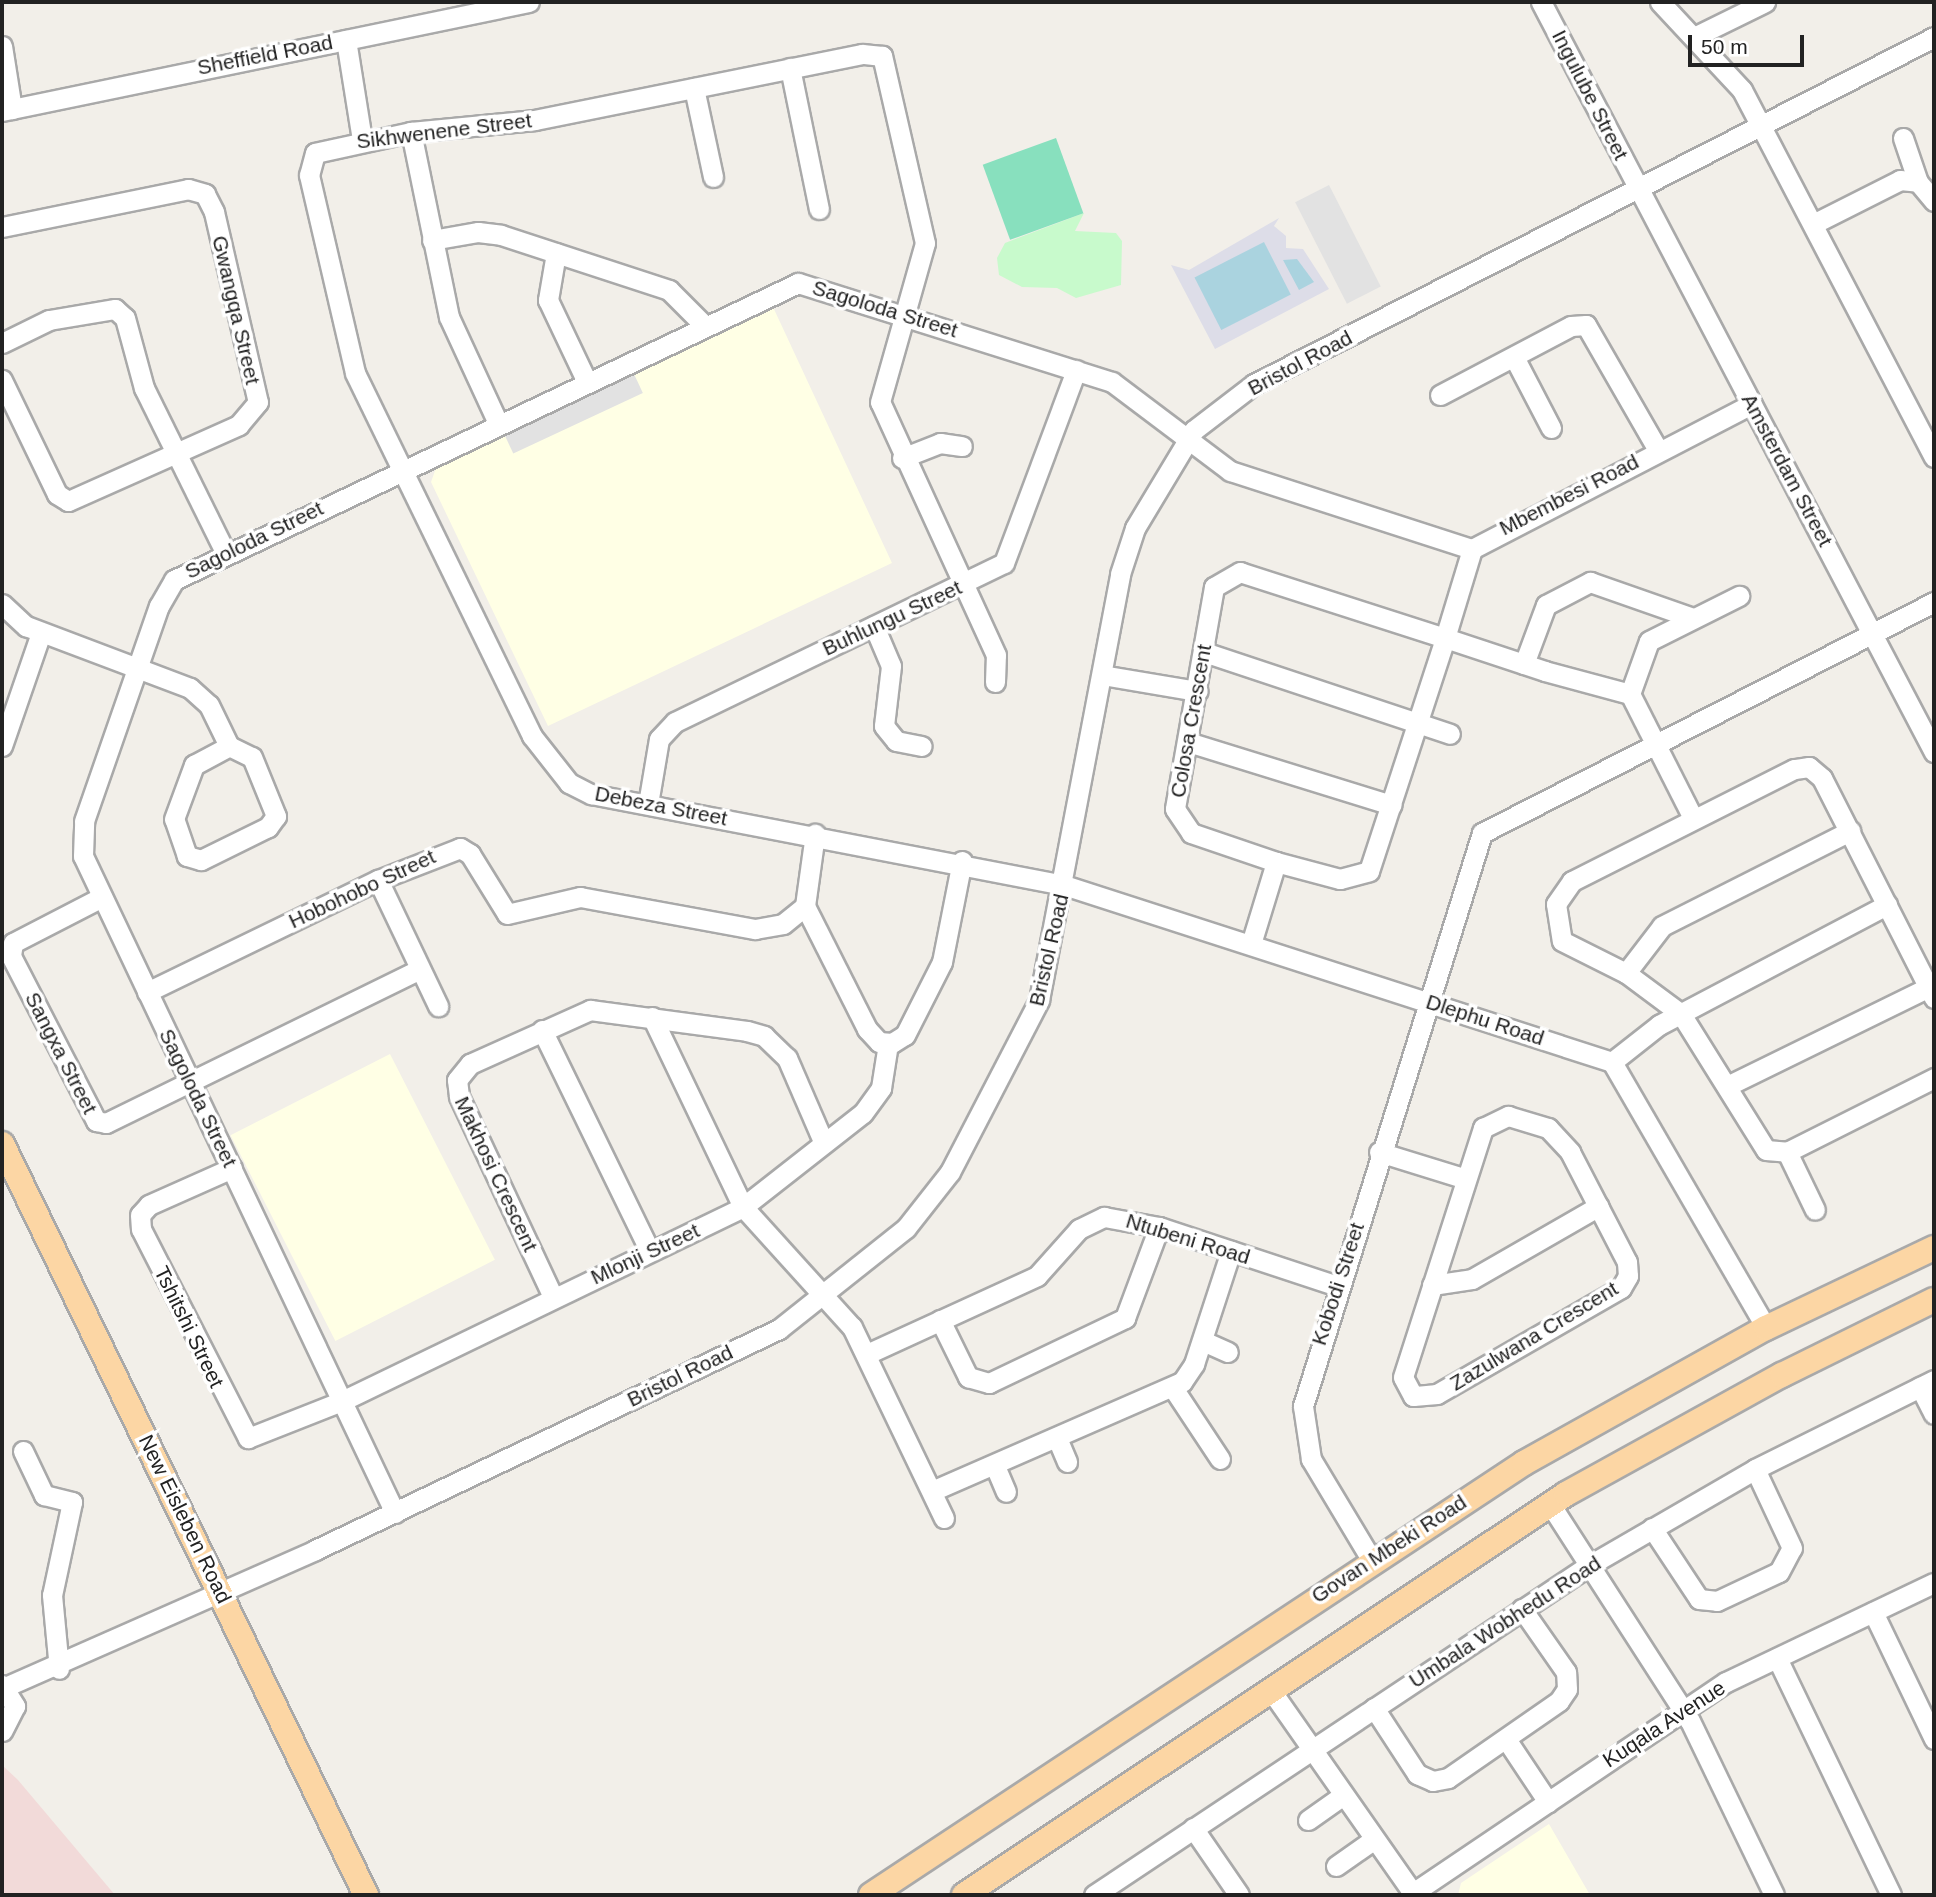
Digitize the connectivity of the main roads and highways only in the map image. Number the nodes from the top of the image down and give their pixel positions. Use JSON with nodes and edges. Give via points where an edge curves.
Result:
{"nodes":[{"id":1,"x":2,"y":1144,"type":"edge"},
{"id":2,"x":1934,"y":1248,"type":"edge"},
{"id":3,"x":1934,"y":1300,"type":"edge"},
{"id":4,"x":366,"y":1895,"type":"edge"},
{"id":5,"x":871,"y":1895,"type":"edge"},
{"id":6,"x":964,"y":1895,"type":"edge"}],
"edges":[{"from":1,"to":4,"type":"main road","name":"New Eisleben Road"},
{"from":2,"to":5,"type":"main road","name":"Govan Mbeki Road","via":[[1766,1328],[1592,1423],[1371,1559]]},
{"from":3,"to":6,"type":"main road","via":[[1743,1395],[1550,1504]]}]}
